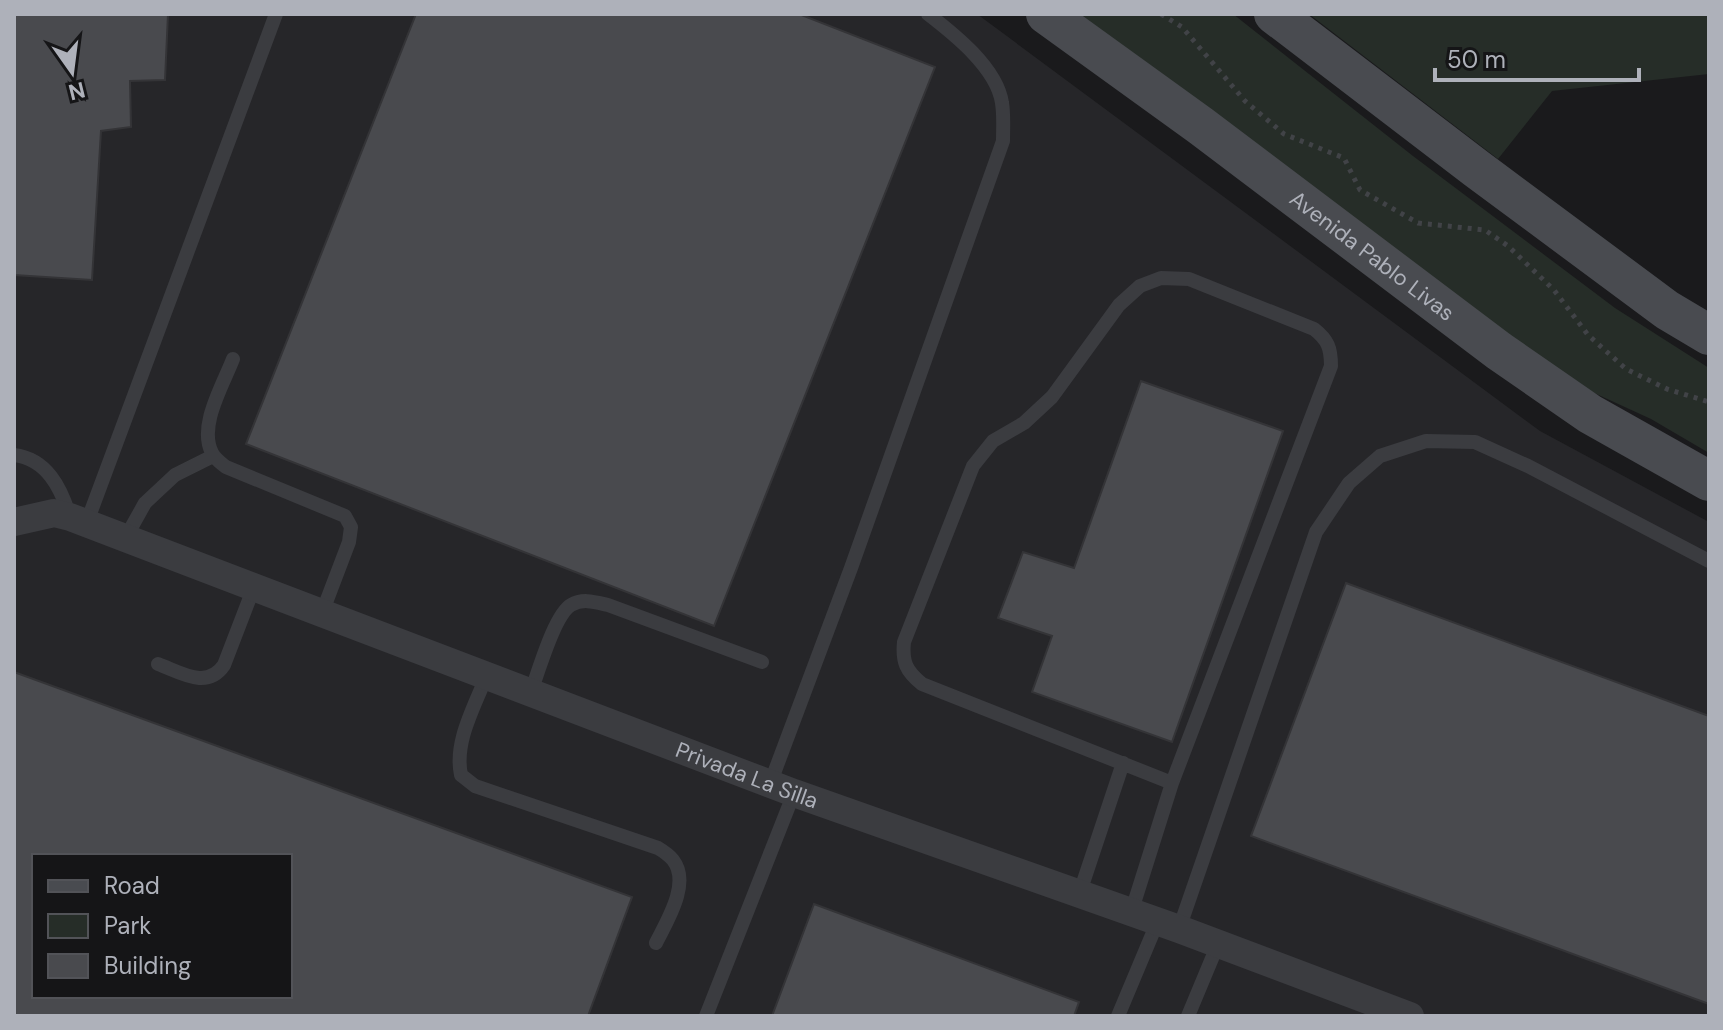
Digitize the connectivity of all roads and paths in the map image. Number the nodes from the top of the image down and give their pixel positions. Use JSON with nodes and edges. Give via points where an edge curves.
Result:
{"nodes":[{"id":1,"x":276,"y":14,"type":"edge"},
{"id":2,"x":928,"y":14,"type":"edge"},
{"id":3,"x":1046,"y":14,"type":"edge"},
{"id":4,"x":1161,"y":14,"type":"edge"},
{"id":5,"x":1274,"y":14,"type":"edge"},
{"id":6,"x":1709,"y":335,"type":"edge"},
{"id":7,"x":233,"y":359,"type":"dead end"},
{"id":8,"x":1709,"y":402,"type":"edge"},
{"id":9,"x":14,"y":455,"type":"edge"},
{"id":10,"x":213,"y":456,"type":"junction"},
{"id":11,"x":1709,"y":481,"type":"edge"},
{"id":12,"x":78,"y":520,"type":"junction"},
{"id":13,"x":14,"y":522,"type":"edge"},
{"id":14,"x":126,"y":537,"type":"junction"},
{"id":15,"x":1709,"y":561,"type":"edge"},
{"id":16,"x":254,"y":587,"type":"junction"},
{"id":17,"x":322,"y":613,"type":"junction"},
{"id":18,"x":762,"y":662,"type":"dead end"},
{"id":19,"x":158,"y":664,"type":"dead end"},
{"id":20,"x":486,"y":677,"type":"junction"},
{"id":21,"x":530,"y":694,"type":"junction"},
{"id":22,"x":1123,"y":763,"type":"junction"},
{"id":23,"x":1172,"y":783,"type":"junction"},
{"id":24,"x":782,"y":788,"type":"junction"},
{"id":25,"x":1079,"y":895,"type":"junction"},
{"id":26,"x":1156,"y":922,"type":"junction"},
{"id":27,"x":656,"y":943,"type":"dead end"},
{"id":28,"x":1218,"y":944,"type":"junction"},
{"id":29,"x":706,"y":1016,"type":"edge"},
{"id":30,"x":1118,"y":1016,"type":"edge"},
{"id":31,"x":1188,"y":1016,"type":"edge"},
{"id":32,"x":1410,"y":1016,"type":"edge"}],
"edges":[{"from":1,"to":12,"type":"lane"},
{"from":2,"to":24,"type":"lane","via":[[987,69],[1002,101],[1003,141],[851,568]]},
{"from":3,"to":11,"type":"main road","name":"Avenida Pablo Livas","via":[[1499,351],[1590,414]]},
{"from":4,"to":8,"type":"path","via":[[1182,27],[1245,101],[1284,134],[1344,158],[1360,190],[1418,223],[1485,230],[1554,290],[1588,335],[1626,369]]},
{"from":5,"to":6,"type":"main road","via":[[1654,300]]},
{"from":7,"to":10,"type":"lane","via":[[209,425]]},
{"from":9,"to":12,"type":"lane","via":[[37,462],[51,475]]},
{"from":10,"to":14,"type":"lane","via":[[175,475],[155,493]]},
{"from":10,"to":17,"type":"lane","via":[[226,467],[345,516],[351,527],[349,542]]},
{"from":12,"to":13,"type":"street","via":[[54,513]]},
{"from":12,"to":14,"type":"street","name":"Privada La Silla"},
{"from":14,"to":16,"type":"street","name":"Privada La Silla"},
{"from":15,"to":26,"type":"lane","via":[[1475,442],[1426,441],[1380,456],[1349,483],[1316,532]]},
{"from":16,"to":17,"type":"street","name":"Privada La Silla"},
{"from":16,"to":19,"type":"lane","via":[[218,675],[204,680]]},
{"from":17,"to":20,"type":"street","name":"Privada La Silla"},
{"from":18,"to":21,"type":"lane","via":[[585,600],[569,606],[561,617]]},
{"from":20,"to":21,"type":"street","name":"Privada La Silla"},
{"from":20,"to":27,"type":"lane","via":[[460,745],[461,775],[475,786],[658,848],[674,861],[680,878]]},
{"from":21,"to":24,"type":"street","name":"Privada La Silla"},
{"from":22,"to":23,"type":"lane"},
{"from":22,"to":23,"type":"lane","via":[[922,684],[902,658],[904,642],[973,466],[993,441],[1024,423],[1052,397],[1119,305],[1140,286],[1161,278],[1189,279],[1314,329],[1326,338],[1331,366]]},
{"from":22,"to":25,"type":"lane"},
{"from":23,"to":26,"type":"lane"},
{"from":24,"to":25,"type":"street","name":"Privada La Silla"},
{"from":24,"to":29,"type":"lane"},
{"from":25,"to":26,"type":"street","name":"Privada La Silla"},
{"from":26,"to":28,"type":"street","name":"Privada La Silla"},
{"from":26,"to":30,"type":"lane"},
{"from":28,"to":31,"type":"lane"},
{"from":28,"to":32,"type":"street","name":"Privada La Silla"}]}
